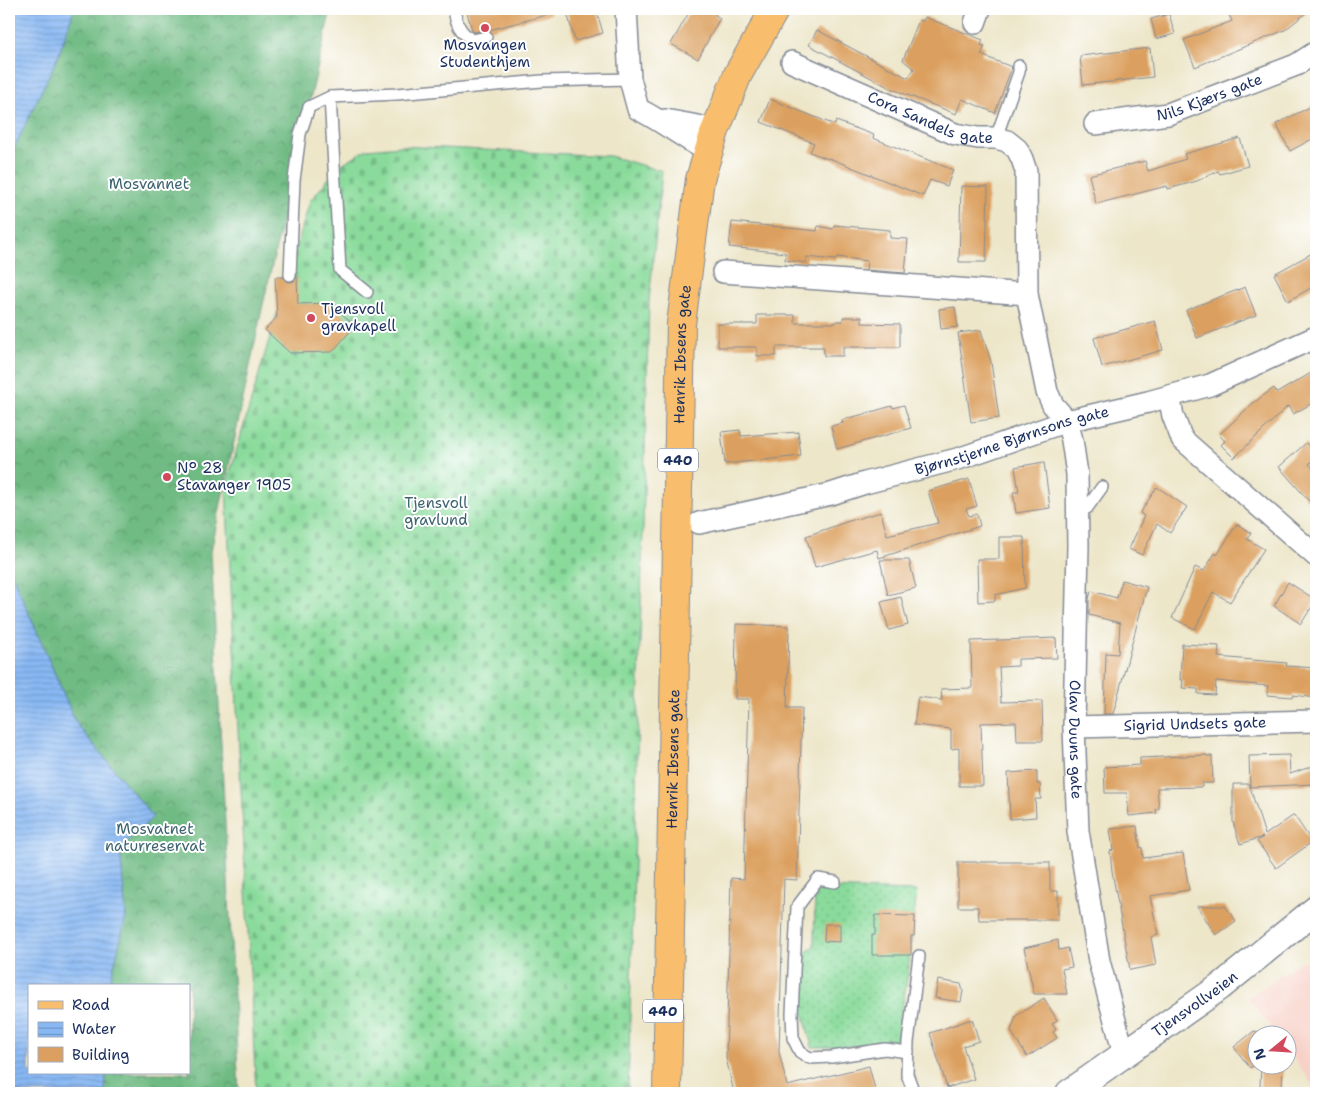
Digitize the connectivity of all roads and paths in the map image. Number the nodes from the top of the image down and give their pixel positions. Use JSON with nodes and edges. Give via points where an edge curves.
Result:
{"nodes":[{"id":1,"x":454,"y":9,"type":"edge"},
{"id":2,"x":626,"y":9,"type":"edge"},
{"id":3,"x":774,"y":9,"type":"edge"},
{"id":4,"x":486,"y":37,"type":"dead end"},
{"id":5,"x":1316,"y":52,"type":"edge"},
{"id":6,"x":792,"y":62,"type":"dead end"},
{"id":7,"x":1019,"y":66,"type":"dead end"},
{"id":8,"x":630,"y":79,"type":"junction"},
{"id":9,"x":330,"y":97,"type":"junction"},
{"id":10,"x":1095,"y":124,"type":"dead end"},
{"id":11,"x":996,"y":138,"type":"junction"},
{"id":12,"x":712,"y":141,"type":"junction"},
{"id":13,"x":723,"y":272,"type":"dead end"},
{"id":14,"x":290,"y":275,"type":"dead end"},
{"id":15,"x":367,"y":292,"type":"dead end"},
{"id":16,"x":1027,"y":294,"type":"junction"},
{"id":17,"x":1316,"y":337,"type":"edge"},
{"id":18,"x":1168,"y":396,"type":"junction"},
{"id":19,"x":1067,"y":421,"type":"junction"},
{"id":20,"x":1102,"y":487,"type":"dead end"},
{"id":21,"x":1077,"y":511,"type":"junction"},
{"id":22,"x":699,"y":523,"type":"dead end"},
{"id":23,"x":1316,"y":556,"type":"edge"},
{"id":24,"x":1316,"y":721,"type":"edge"},
{"id":25,"x":1074,"y":727,"type":"junction"},
{"id":26,"x":835,"y":882,"type":"dead end"},
{"id":27,"x":1316,"y":909,"type":"edge"},
{"id":28,"x":670,"y":928,"type":"junction"},
{"id":29,"x":919,"y":956,"type":"dead end"},
{"id":30,"x":908,"y":1052,"type":"junction"},
{"id":31,"x":1124,"y":1054,"type":"junction"},
{"id":32,"x":656,"y":1093,"type":"edge"},
{"id":33,"x":667,"y":1093,"type":"edge"},
{"id":34,"x":914,"y":1093,"type":"edge"},
{"id":35,"x":1069,"y":1093,"type":"edge"}],
"edges":[{"from":1,"to":4,"type":"lane","via":[[456,22],[464,35],[473,40]]},
{"from":2,"to":8,"type":"street"},
{"from":3,"to":12,"type":"main road","name":"Henrik Ibsens gate","number":"440","via":[[738,74]]},
{"from":5,"to":10,"type":"street","name":"Nils Kjærs gate","via":[[1296,66],[1168,114]]},
{"from":6,"to":11,"type":"street","name":"Cora Sandels gate","via":[[955,134]]},
{"from":7,"to":11,"type":"lane"},
{"from":8,"to":9,"type":"lane","via":[[542,81]]},
{"from":8,"to":12,"type":"street","via":[[638,109],[692,143]]},
{"from":9,"to":14,"type":"lane","via":[[308,107],[300,134],[294,180]]},
{"from":9,"to":15,"type":"lane","via":[[340,270]]},
{"from":11,"to":16,"type":"street","name":"Cora Sandels gate","via":[[1017,149],[1026,171]]},
{"from":12,"to":28,"type":"main road","name":"Henrik Ibsens gate","number":"440","via":[[700,179],[680,330]]},
{"from":13,"to":16,"type":"street"},
{"from":16,"to":19,"type":"street","name":"Cora Sandels gate","via":[[1047,392]]},
{"from":17,"to":18,"type":"street","name":"Bjørnstjerne Bjørnsons gate","via":[[1210,385]]},
{"from":18,"to":19,"type":"street","name":"Bjørnstjerne Bjørnsons gate"},
{"from":18,"to":23,"type":"street","via":[[1182,439]]},
{"from":19,"to":21,"type":"street","name":"Olav Duuns gate","via":[[1077,474]]},
{"from":19,"to":22,"type":"street","name":"Bjørnstjerne Bjørnsons gate","via":[[961,458],[830,494]]},
{"from":20,"to":21,"type":"lane","via":[[1087,508]]},
{"from":21,"to":25,"type":"street","name":"Olav Duuns gate"},
{"from":24,"to":25,"type":"street","name":"Sigrid Undsets gate"},
{"from":25,"to":31,"type":"street","name":"Olav Duuns gate","via":[[1078,831],[1099,960]]},
{"from":26,"to":30,"type":"lane","via":[[818,879],[797,907],[793,1038],[800,1052],[810,1058],[885,1049]]},
{"from":27,"to":31,"type":"street","name":"Tjensvollveien","via":[[1220,987]]},
{"from":28,"to":32,"type":"main road","name":"Henrik Ibsens gate","number":"440"},
{"from":28,"to":33,"type":"main road","name":"Henrik Ibsens gate","number":"440"},
{"from":29,"to":30,"type":"lane"},
{"from":30,"to":34,"type":"lane","via":[[907,1074]]},
{"from":31,"to":35,"type":"street","name":"Tjensvollveien"}]}
